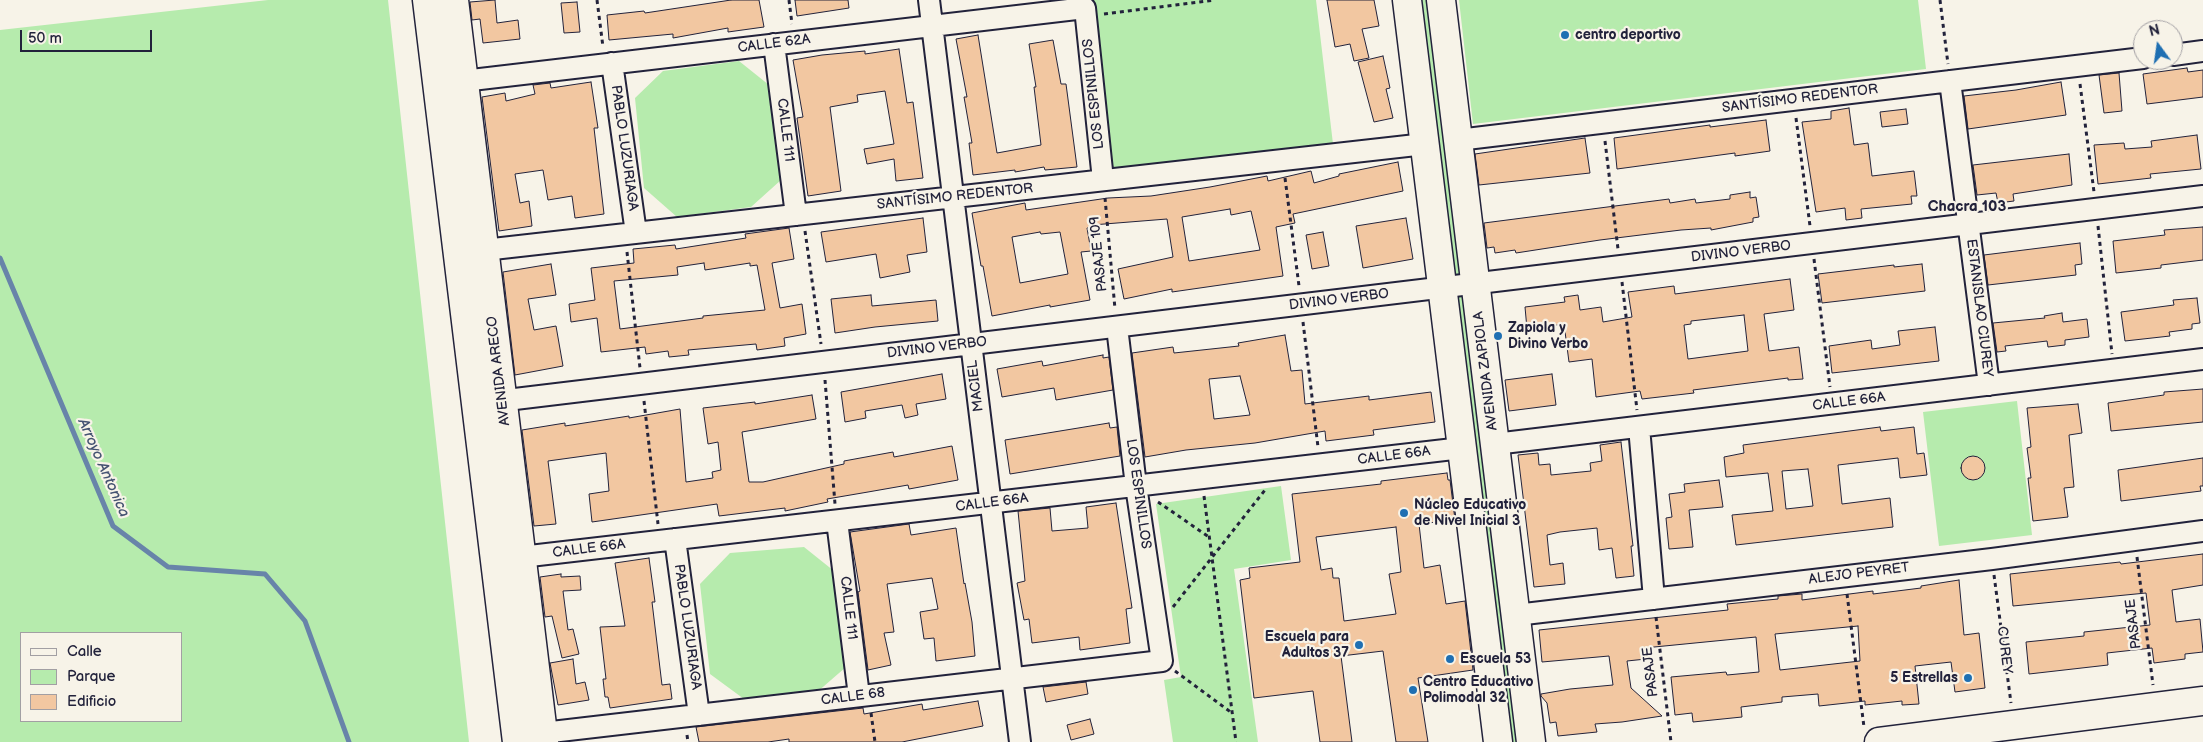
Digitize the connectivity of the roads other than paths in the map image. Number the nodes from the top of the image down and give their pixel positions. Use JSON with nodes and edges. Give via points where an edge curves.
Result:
{"nodes":[{"id":1,"x":427,"y":0,"type":"edge"},
{"id":2,"x":454,"y":0,"type":"edge"},
{"id":3,"x":929,"y":0,"type":"edge"},
{"id":4,"x":1407,"y":0,"type":"edge"},
{"id":5,"x":1441,"y":0,"type":"edge"},
{"id":6,"x":1085,"y":12,"type":"joint"},
{"id":7,"x":932,"y":26,"type":"junction"},
{"id":8,"x":774,"y":44,"type":"junction"},
{"id":9,"x":2203,"y":51,"type":"edge"},
{"id":10,"x":2183,"y":54,"type":"edge"},
{"id":11,"x":2133,"y":59,"type":"edge"},
{"id":12,"x":608,"y":64,"type":"junction"},
{"id":13,"x":463,"y":81,"type":"junction"},
{"id":14,"x":1950,"y":81,"type":"junction"},
{"id":15,"x":1458,"y":140,"type":"junction"},
{"id":16,"x":1425,"y":144,"type":"junction"},
{"id":17,"x":1103,"y":180,"type":"junction"},
{"id":18,"x":2203,"y":196,"type":"edge"},
{"id":19,"x":953,"y":198,"type":"junction"},
{"id":20,"x":796,"y":215,"type":"junction"},
{"id":21,"x":1968,"y":224,"type":"junction"},
{"id":22,"x":636,"y":233,"type":"junction"},
{"id":23,"x":484,"y":250,"type":"junction"},
{"id":24,"x":1475,"y":284,"type":"junction"},
{"id":25,"x":1442,"y":288,"type":"junction"},
{"id":26,"x":1117,"y":326,"type":"junction"},
{"id":27,"x":971,"y":344,"type":"junction"},
{"id":28,"x":2203,"y":358,"type":"edge"},
{"id":29,"x":1989,"y":385,"type":"junction"},
{"id":30,"x":502,"y":401,"type":"junction"},
{"id":31,"x":476,"y":404,"type":"junction"},
{"id":32,"x":1639,"y":427,"type":"junction"},
{"id":33,"x":1495,"y":444,"type":"junction"},
{"id":34,"x":1462,"y":448,"type":"junction"},
{"id":35,"x":1136,"y":486,"type":"junction"},
{"id":36,"x":990,"y":504,"type":"junction"},
{"id":37,"x":837,"y":521,"type":"junction"},
{"id":38,"x":2203,"y":531,"type":"edge"},
{"id":39,"x":675,"y":540,"type":"junction"},
{"id":40,"x":521,"y":557,"type":"junction"},
{"id":41,"x":1654,"y":599,"type":"junction"},
{"id":42,"x":1516,"y":615,"type":"junction"},
{"id":43,"x":1162,"y":661,"type":"joint"},
{"id":44,"x":1012,"y":679,"type":"junction"},
{"id":45,"x":864,"y":696,"type":"junction"},
{"id":46,"x":2203,"y":701,"type":"edge"},
{"id":47,"x":698,"y":715,"type":"junction"},
{"id":48,"x":2015,"y":734,"type":"edge"},
{"id":49,"x":1872,"y":737,"type":"edge"},
{"id":50,"x":543,"y":738,"type":"edge"},
{"id":51,"x":517,"y":742,"type":"edge"},
{"id":52,"x":1020,"y":742,"type":"edge"},
{"id":53,"x":1498,"y":742,"type":"edge"},
{"id":54,"x":1531,"y":742,"type":"edge"}],
"edges":[{"from":1,"to":31,"type":"main road","name":"AVENIDA ARECO"},
{"from":2,"to":13,"type":"main road","name":"AVENIDA ARECO"},
{"from":3,"to":7,"type":"street","name":"MACIEL"},
{"from":4,"to":16,"type":"main road"},
{"from":5,"to":15,"type":"main road","name":"AVENIDA ZAPIOLA"},
{"from":6,"to":7,"type":"street","name":"CALLE 62A"},
{"from":6,"to":17,"type":"street","name":"LOS ESPINILLOS"},
{"from":7,"to":8,"type":"street","name":"CALLE 62A"},
{"from":7,"to":19,"type":"street","name":"MACIEL"},
{"from":8,"to":12,"type":"street","name":"CALLE 62A"},
{"from":8,"to":20,"type":"street","name":"CALLE 111"},
{"from":9,"to":10,"type":"street"},
{"from":11,"to":14,"type":"street","name":"SANTÍSIMO REDENTOR"},
{"from":12,"to":13,"type":"street","name":"CALLE 62A"},
{"from":12,"to":22,"type":"street","name":"PABLO LUZURIAGA"},
{"from":13,"to":23,"type":"main road","name":"AVENIDA ARECO"},
{"from":14,"to":15,"type":"street","name":"SANTÍSIMO REDENTOR"},
{"from":14,"to":21,"type":"street","name":"ESTANISLAO CIUREY"},
{"from":15,"to":24,"type":"main road","name":"AVENIDA ZAPIOLA"},
{"from":16,"to":17,"type":"street","name":"SANTÍSIMO REDENTOR"},
{"from":16,"to":25,"type":"main road"},
{"from":17,"to":19,"type":"street","name":"SANTÍSIMO REDENTOR"},
{"from":18,"to":21,"type":"street","name":"DIVINO VERBO"},
{"from":19,"to":20,"type":"street","name":"SANTÍSIMO REDENTOR"},
{"from":19,"to":27,"type":"street","name":"MACIEL"},
{"from":20,"to":22,"type":"street","name":"SANTÍSIMO REDENTOR"},
{"from":21,"to":24,"type":"street","name":"DIVINO VERBO"},
{"from":21,"to":29,"type":"street","name":"ESTANISLAO CIUREY"},
{"from":22,"to":23,"type":"street","name":"SANTÍSIMO REDENTOR"},
{"from":23,"to":30,"type":"main road","name":"AVENIDA ARECO"},
{"from":24,"to":25,"type":"street","name":"DIVINO VERBO"},
{"from":24,"to":33,"type":"main road","name":"AVENIDA ZAPIOLA"},
{"from":25,"to":26,"type":"street","name":"DIVINO VERBO"},
{"from":25,"to":34,"type":"main road"},
{"from":26,"to":27,"type":"street","name":"DIVINO VERBO"},
{"from":26,"to":35,"type":"street","name":"LOS ESPINILLOS"},
{"from":27,"to":30,"type":"street","name":"DIVINO VERBO"},
{"from":27,"to":36,"type":"street","name":"MACIEL"},
{"from":28,"to":29,"type":"street","name":"CALLE 66A"},
{"from":29,"to":32,"type":"street","name":"CALLE 66A"},
{"from":30,"to":31,"type":"street","name":"DIVINO VERBO"},
{"from":30,"to":40,"type":"main road","name":"AVENIDA ARECO"},
{"from":31,"to":51,"type":"main road","name":"AVENIDA ARECO"},
{"from":32,"to":33,"type":"street","name":"CALLE 66A"},
{"from":32,"to":41,"type":"street"},
{"from":33,"to":42,"type":"main road","name":"AVENIDA ZAPIOLA"},
{"from":34,"to":35,"type":"street","name":"CALLE 66A"},
{"from":34,"to":53,"type":"main road"},
{"from":35,"to":36,"type":"street","name":"CALLE 66A"},
{"from":35,"to":43,"type":"street","name":"LOS ESPINILLOS"},
{"from":36,"to":37,"type":"street","name":"CALLE 66A"},
{"from":36,"to":44,"type":"street","name":"MACIEL"},
{"from":37,"to":39,"type":"street","name":"CALLE 66A"},
{"from":37,"to":45,"type":"street","name":"CALLE 111"},
{"from":38,"to":41,"type":"street","name":"ALEJO PEYRET"},
{"from":39,"to":40,"type":"street","name":"CALLE 66A"},
{"from":39,"to":47,"type":"street","name":"PABLO LUZURIAGA"},
{"from":40,"to":50,"type":"main road","name":"AVENIDA ARECO"},
{"from":41,"to":42,"type":"street","name":"ALEJO PEYRET"},
{"from":42,"to":54,"type":"main road","name":"AVENIDA ZAPIOLA"},
{"from":43,"to":44,"type":"street","name":"CALLE 68"},
{"from":44,"to":45,"type":"street","name":"CALLE 68"},
{"from":44,"to":52,"type":"street","name":"MACIEL"},
{"from":45,"to":47,"type":"street","name":"CALLE 68"},
{"from":46,"to":48,"type":"main road","via":[[2155,706]]},
{"from":47,"to":50,"type":"street","name":"CALLE 68"},
{"from":48,"to":49,"type":"main road"}]}
